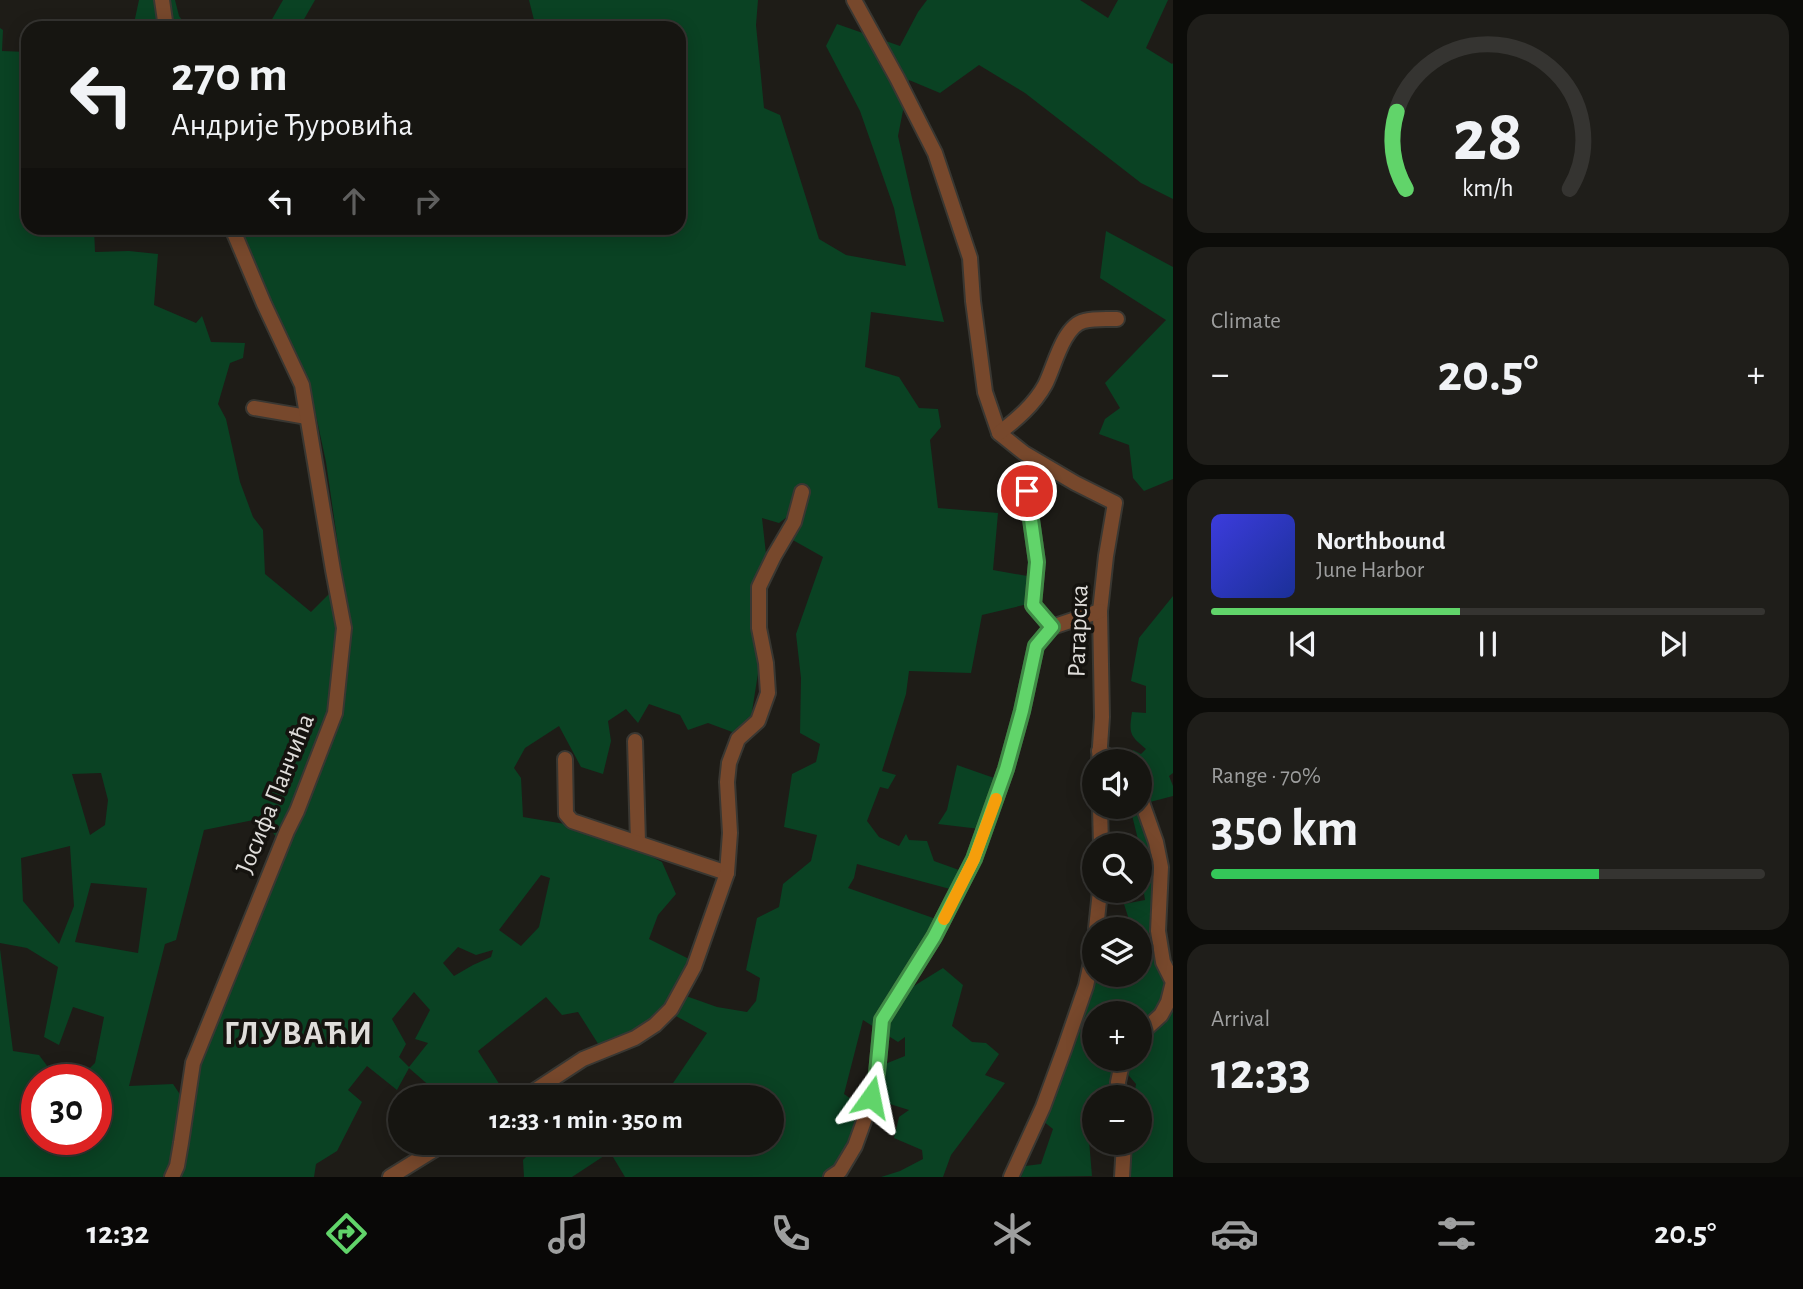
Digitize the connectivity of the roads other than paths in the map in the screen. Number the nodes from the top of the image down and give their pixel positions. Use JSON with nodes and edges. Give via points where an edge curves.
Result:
{"nodes":[{"id":1,"x":162,"y":0,"type":"edge"},
{"id":2,"x":854,"y":0,"type":"edge"},
{"id":3,"x":165,"y":21,"type":"edge"},
{"id":4,"x":235,"y":235,"type":"edge"},
{"id":5,"x":1117,"y":319,"type":"dead end"},
{"id":6,"x":254,"y":408,"type":"dead end"},
{"id":7,"x":307,"y":417,"type":"junction"},
{"id":8,"x":999,"y":433,"type":"junction"},
{"id":9,"x":1027,"y":491,"type":"dead end"},
{"id":10,"x":802,"y":492,"type":"dead end"},
{"id":11,"x":1100,"y":611,"type":"junction"},
{"id":12,"x":1052,"y":627,"type":"junction"},
{"id":13,"x":635,"y":741,"type":"dead end"},
{"id":14,"x":1100,"y":749,"type":"edge"},
{"id":15,"x":565,"y":759,"type":"dead end"},
{"id":16,"x":1148,"y":819,"type":"edge"},
{"id":17,"x":638,"y":842,"type":"junction"},
{"id":18,"x":727,"y":873,"type":"junction"},
{"id":19,"x":1173,"y":982,"type":"edge"},
{"id":20,"x":1086,"y":987,"type":"edge"},
{"id":21,"x":1152,"y":1023,"type":"edge"},
{"id":22,"x":543,"y":1085,"type":"edge"},
{"id":23,"x":426,"y":1155,"type":"edge"},
{"id":24,"x":1123,"y":1155,"type":"edge"},
{"id":25,"x":172,"y":1177,"type":"edge"},
{"id":26,"x":390,"y":1177,"type":"edge"},
{"id":27,"x":831,"y":1177,"type":"edge"},
{"id":28,"x":1011,"y":1177,"type":"edge"},
{"id":29,"x":1122,"y":1177,"type":"edge"}],
"edges":[{"from":1,"to":3,"type":"street"},
{"from":2,"to":8,"type":"street","via":[[935,153],[970,258],[985,392]]},
{"from":4,"to":7,"type":"street","name":"Јосифа Панчића","via":[[302,385]]},
{"from":5,"to":8,"type":"street","via":[[1080,321],[1068,335],[1045,386],[1019,418]]},
{"from":6,"to":7,"type":"street"},
{"from":7,"to":25,"type":"street","name":"Јосифа Панчића","via":[[344,628],[335,713],[193,1063]]},
{"from":8,"to":11,"type":"street","name":"Ратарска","via":[[1024,453],[1115,503]]},
{"from":9,"to":12,"type":"street","via":[[1037,562],[1033,605]]},
{"from":10,"to":18,"type":"street","via":[[794,522],[759,587],[759,628],[768,692],[758,722],[738,738],[729,763]]},
{"from":11,"to":12,"type":"street"},
{"from":11,"to":14,"type":"street","name":"Ратарска"},
{"from":12,"to":27,"type":"street","via":[[1036,646],[1006,769],[974,859],[934,937],[882,1020],[877,1073],[864,1121],[855,1146]]},
{"from":13,"to":17,"type":"street"},
{"from":15,"to":17,"type":"street","via":[[566,814],[572,821]]},
{"from":16,"to":19,"type":"street","via":[[1161,867],[1158,932],[1163,962]]},
{"from":17,"to":18,"type":"street"},
{"from":18,"to":22,"type":"street","via":[[694,967],[671,1009],[635,1038],[583,1059]]},
{"from":19,"to":21,"type":"street","via":[[1168,1002]]},
{"from":20,"to":28,"type":"street","via":[[1043,1107]]},
{"from":23,"to":26,"type":"street"},
{"from":24,"to":29,"type":"street"}]}
